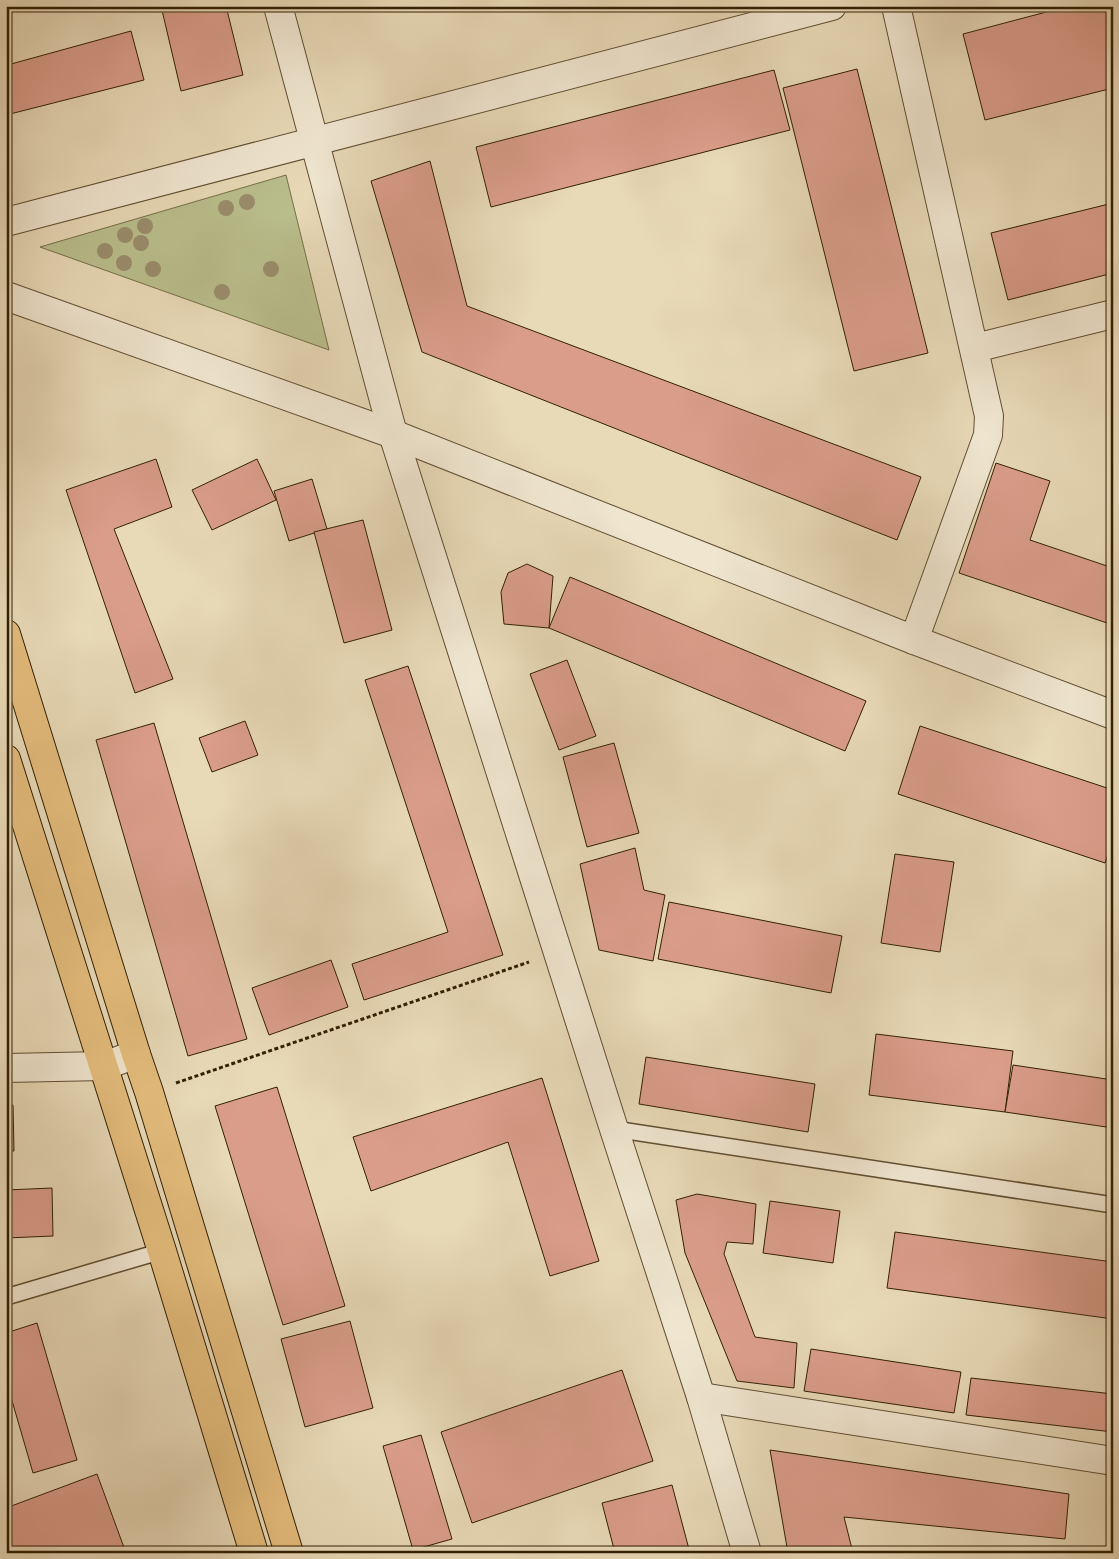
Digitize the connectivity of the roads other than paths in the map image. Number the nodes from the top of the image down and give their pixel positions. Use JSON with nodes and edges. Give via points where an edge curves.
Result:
{"nodes":[{"id":1,"x":278,"y":6,"type":"edge"},
{"id":2,"x":832,"y":6,"type":"edge"},
{"id":3,"x":896,"y":6,"type":"edge"},
{"id":4,"x":313,"y":141,"type":"junction"},
{"id":5,"x":6,"y":222,"type":"edge"},
{"id":6,"x":6,"y":296,"type":"edge"},
{"id":7,"x":1113,"y":314,"type":"edge"},
{"id":8,"x":975,"y":348,"type":"junction"},
{"id":9,"x":393,"y":434,"type":"junction"},
{"id":10,"x":6,"y":634,"type":"edge"},
{"id":11,"x":914,"y":640,"type":"junction"},
{"id":12,"x":1113,"y":715,"type":"edge"},
{"id":13,"x":6,"y":759,"type":"edge"},
{"id":14,"x":136,"y":1054,"type":"junction"},
{"id":15,"x":104,"y":1066,"type":"junction"},
{"id":16,"x":6,"y":1068,"type":"edge"},
{"id":17,"x":614,"y":1129,"type":"junction"},
{"id":18,"x":1113,"y":1205,"type":"edge"},
{"id":19,"x":162,"y":1251,"type":"junction"},
{"id":20,"x":6,"y":1297,"type":"edge"},
{"id":21,"x":701,"y":1396,"type":"junction"},
{"id":22,"x":1113,"y":1461,"type":"edge"},
{"id":23,"x":254,"y":1553,"type":"edge"},
{"id":24,"x":289,"y":1553,"type":"edge"},
{"id":25,"x":747,"y":1553,"type":"edge"}],
"edges":[{"from":1,"to":4,"type":"street"},
{"from":2,"to":4,"type":"street"},
{"from":3,"to":8,"type":"street"},
{"from":4,"to":5,"type":"street"},
{"from":4,"to":9,"type":"street"},
{"from":6,"to":9,"type":"street"},
{"from":7,"to":8,"type":"street"},
{"from":8,"to":11,"type":"street","via":[[989,416],[988,435]]},
{"from":9,"to":11,"type":"street"},
{"from":9,"to":17,"type":"street"},
{"from":10,"to":14,"type":"highway"},
{"from":11,"to":12,"type":"street"},
{"from":13,"to":15,"type":"highway"},
{"from":14,"to":15,"type":"street"},
{"from":14,"to":24,"type":"highway"},
{"from":15,"to":16,"type":"street"},
{"from":15,"to":19,"type":"highway"},
{"from":17,"to":18,"type":"lane"},
{"from":17,"to":21,"type":"street"},
{"from":19,"to":20,"type":"lane"},
{"from":19,"to":23,"type":"highway"},
{"from":21,"to":22,"type":"street"},
{"from":21,"to":25,"type":"street"}]}
